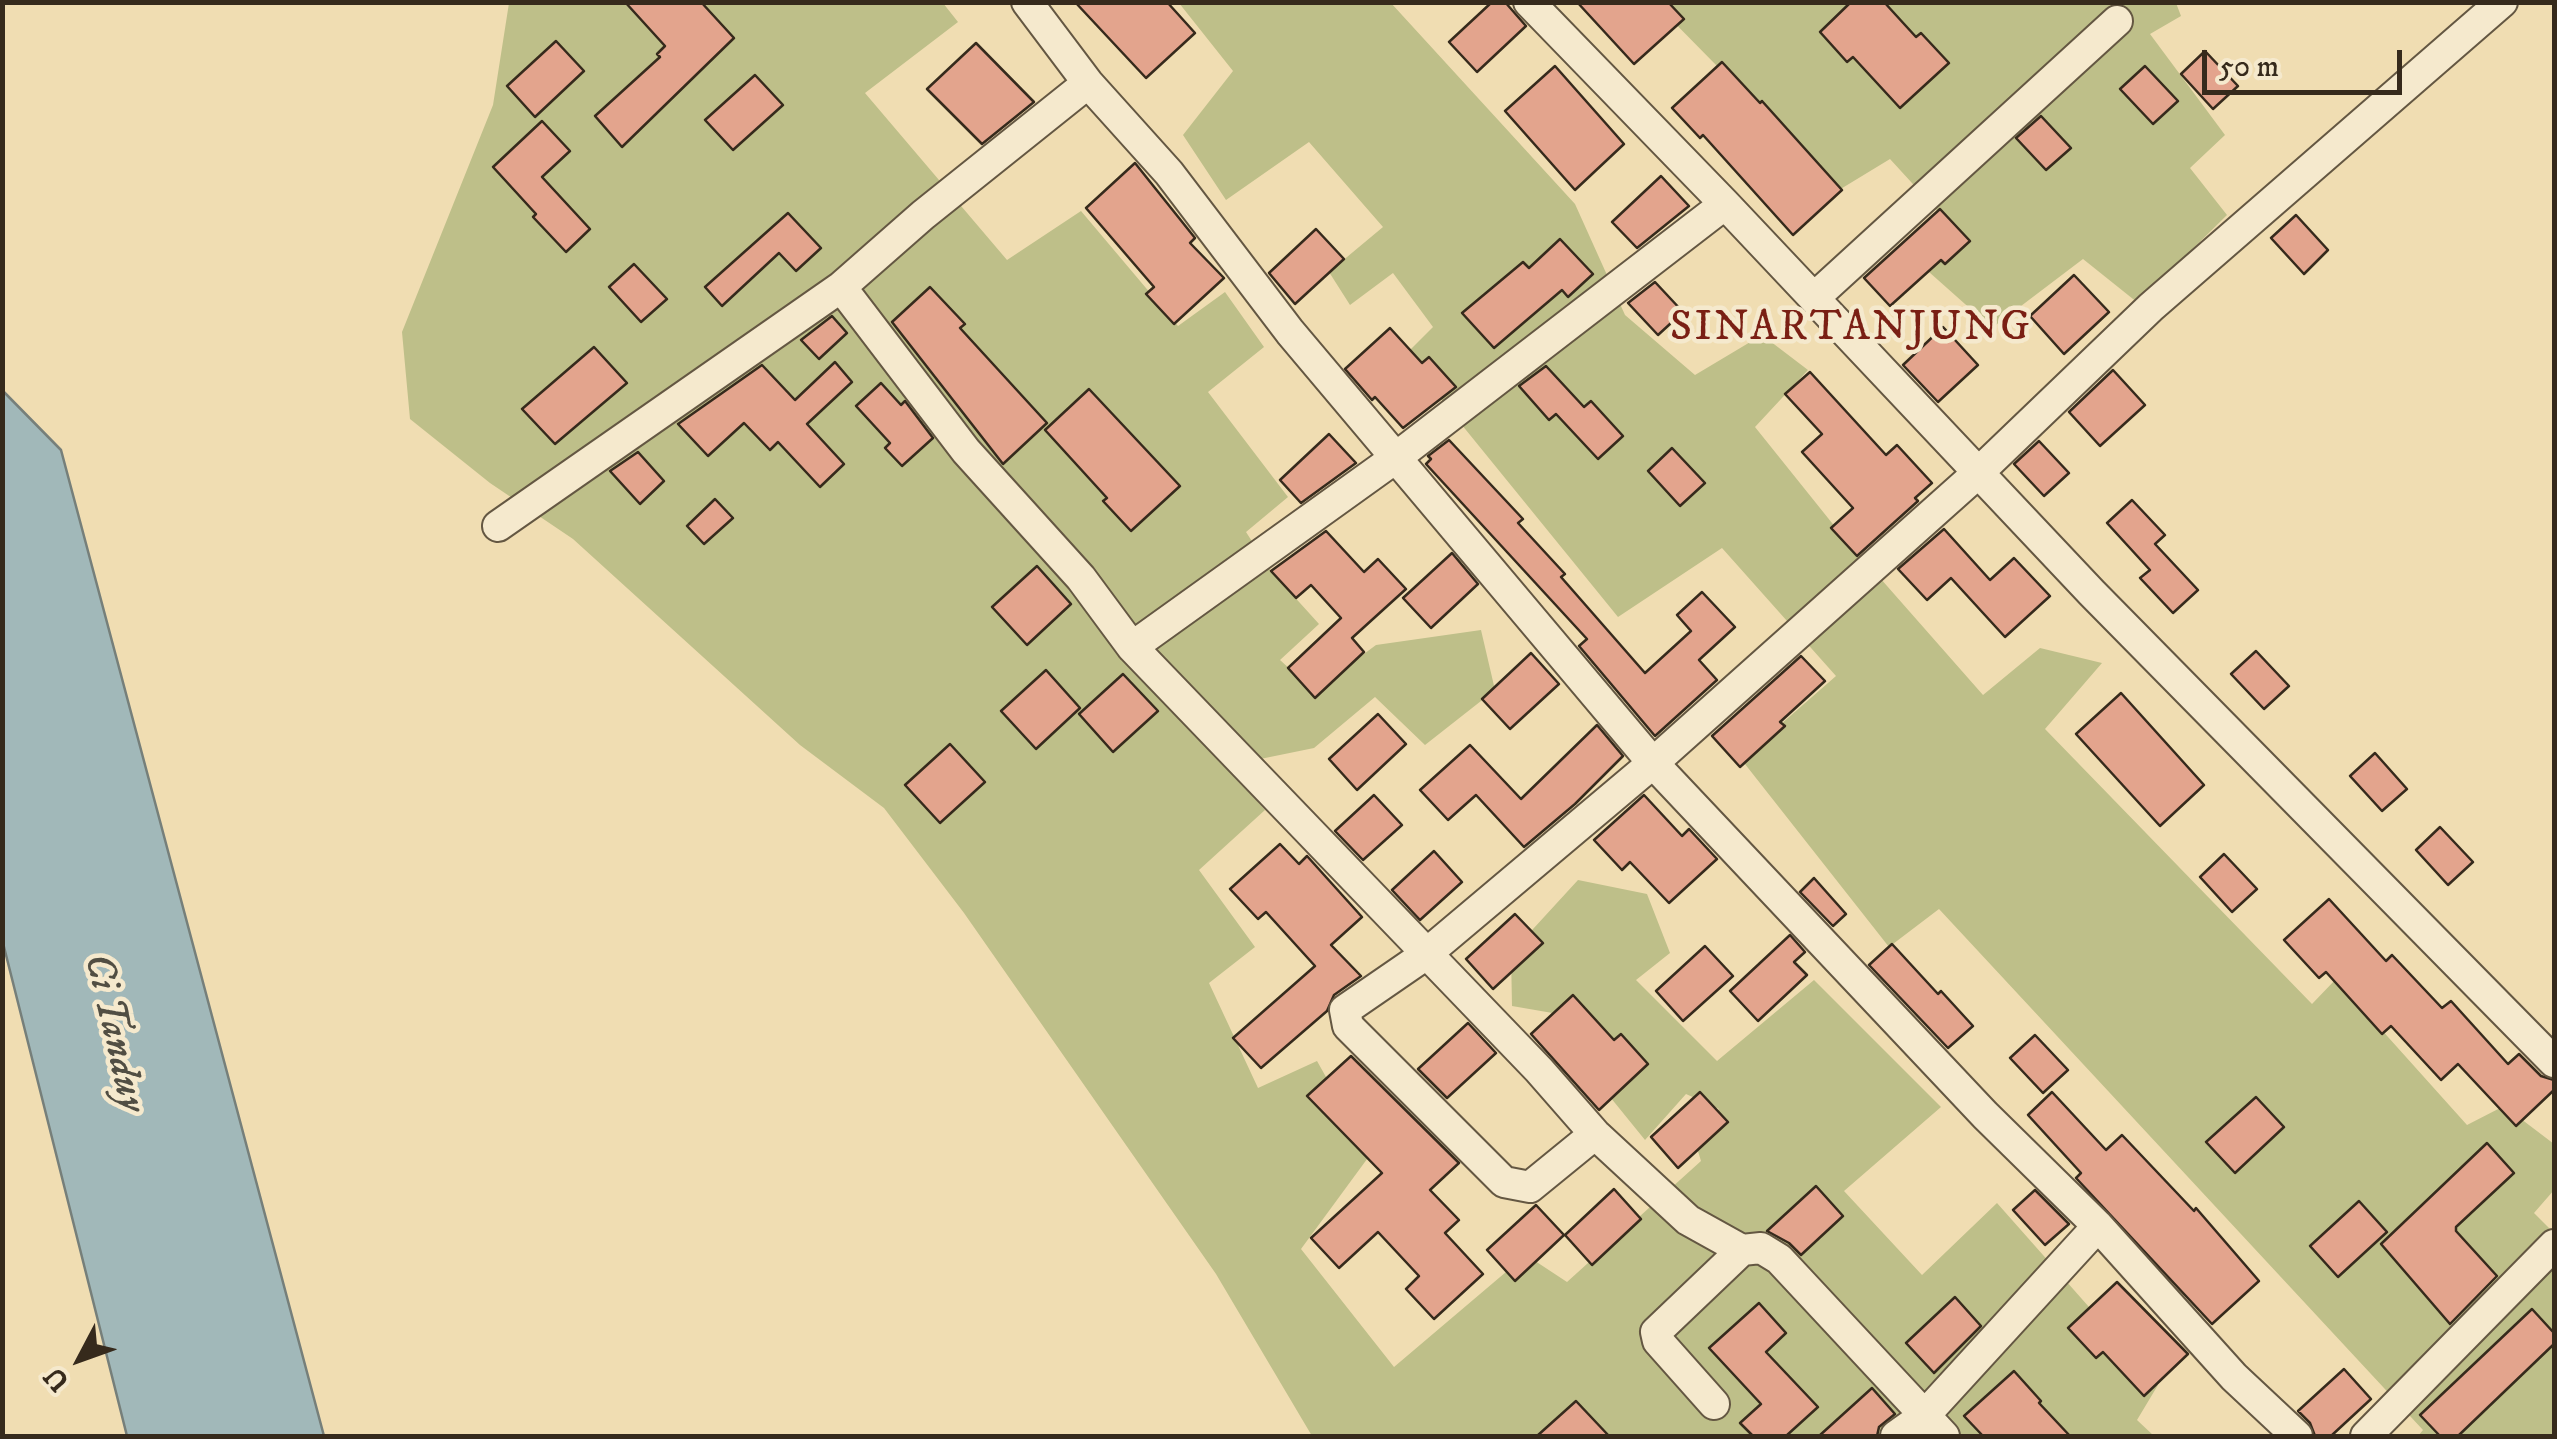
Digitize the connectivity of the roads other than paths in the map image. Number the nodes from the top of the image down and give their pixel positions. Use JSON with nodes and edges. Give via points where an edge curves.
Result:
{"nodes":[{"id":1,"x":1027,"y":2,"type":"edge"},
{"id":2,"x":1529,"y":2,"type":"edge"},
{"id":3,"x":2502,"y":2,"type":"edge"},
{"id":4,"x":2117,"y":21,"type":"dead end"},
{"id":5,"x":1088,"y":83,"type":"junction"},
{"id":6,"x":1725,"y":204,"type":"junction"},
{"id":7,"x":841,"y":287,"type":"junction"},
{"id":8,"x":1814,"y":298,"type":"junction"},
{"id":9,"x":1394,"y":459,"type":"junction"},
{"id":10,"x":1979,"y":472,"type":"junction"},
{"id":11,"x":498,"y":526,"type":"dead end"},
{"id":12,"x":1132,"y":647,"type":"junction"},
{"id":13,"x":1653,"y":763,"type":"junction"},
{"id":14,"x":1425,"y":955,"type":"junction"},
{"id":15,"x":2554,"y":1062,"type":"edge"},
{"id":16,"x":1595,"y":1134,"type":"junction"},
{"id":17,"x":2098,"y":1226,"type":"junction"},
{"id":18,"x":2554,"y":1246,"type":"edge"},
{"id":19,"x":1742,"y":1250,"type":"junction"},
{"id":20,"x":1714,"y":1404,"type":"dead end"},
{"id":21,"x":1934,"y":1426,"type":"edge"},
{"id":22,"x":1896,"y":1436,"type":"edge"},
{"id":23,"x":2297,"y":1436,"type":"edge"},
{"id":24,"x":2366,"y":1436,"type":"edge"}],
"edges":[{"from":1,"to":5,"type":"street"},
{"from":2,"to":6,"type":"street"},
{"from":3,"to":10,"type":"street","via":[[2152,307]]},
{"from":4,"to":8,"type":"street"},
{"from":5,"to":7,"type":"street"},
{"from":5,"to":9,"type":"street","via":[[1169,173]]},
{"from":6,"to":8,"type":"street"},
{"from":6,"to":9,"type":"street"},
{"from":7,"to":11,"type":"street"},
{"from":7,"to":12,"type":"street","via":[[966,451],[1081,578]]},
{"from":8,"to":10,"type":"street"},
{"from":9,"to":12,"type":"street"},
{"from":9,"to":13,"type":"street"},
{"from":10,"to":13,"type":"street"},
{"from":10,"to":15,"type":"street"},
{"from":12,"to":14,"type":"street"},
{"from":13,"to":14,"type":"street"},
{"from":13,"to":17,"type":"street"},
{"from":14,"to":16,"type":"street"},
{"from":14,"to":16,"type":"street","via":[[1345,1010],[1348,1026],[1504,1182],[1530,1187]]},
{"from":16,"to":19,"type":"street","via":[[1688,1220]]},
{"from":17,"to":21,"type":"street"},
{"from":17,"to":23,"type":"street","via":[[2234,1377]]},
{"from":18,"to":24,"type":"street"},
{"from":19,"to":20,"type":"street","via":[[1656,1332]]},
{"from":19,"to":21,"type":"street","via":[[1760,1248],[1779,1258]]},
{"from":21,"to":22,"type":"street"}]}
